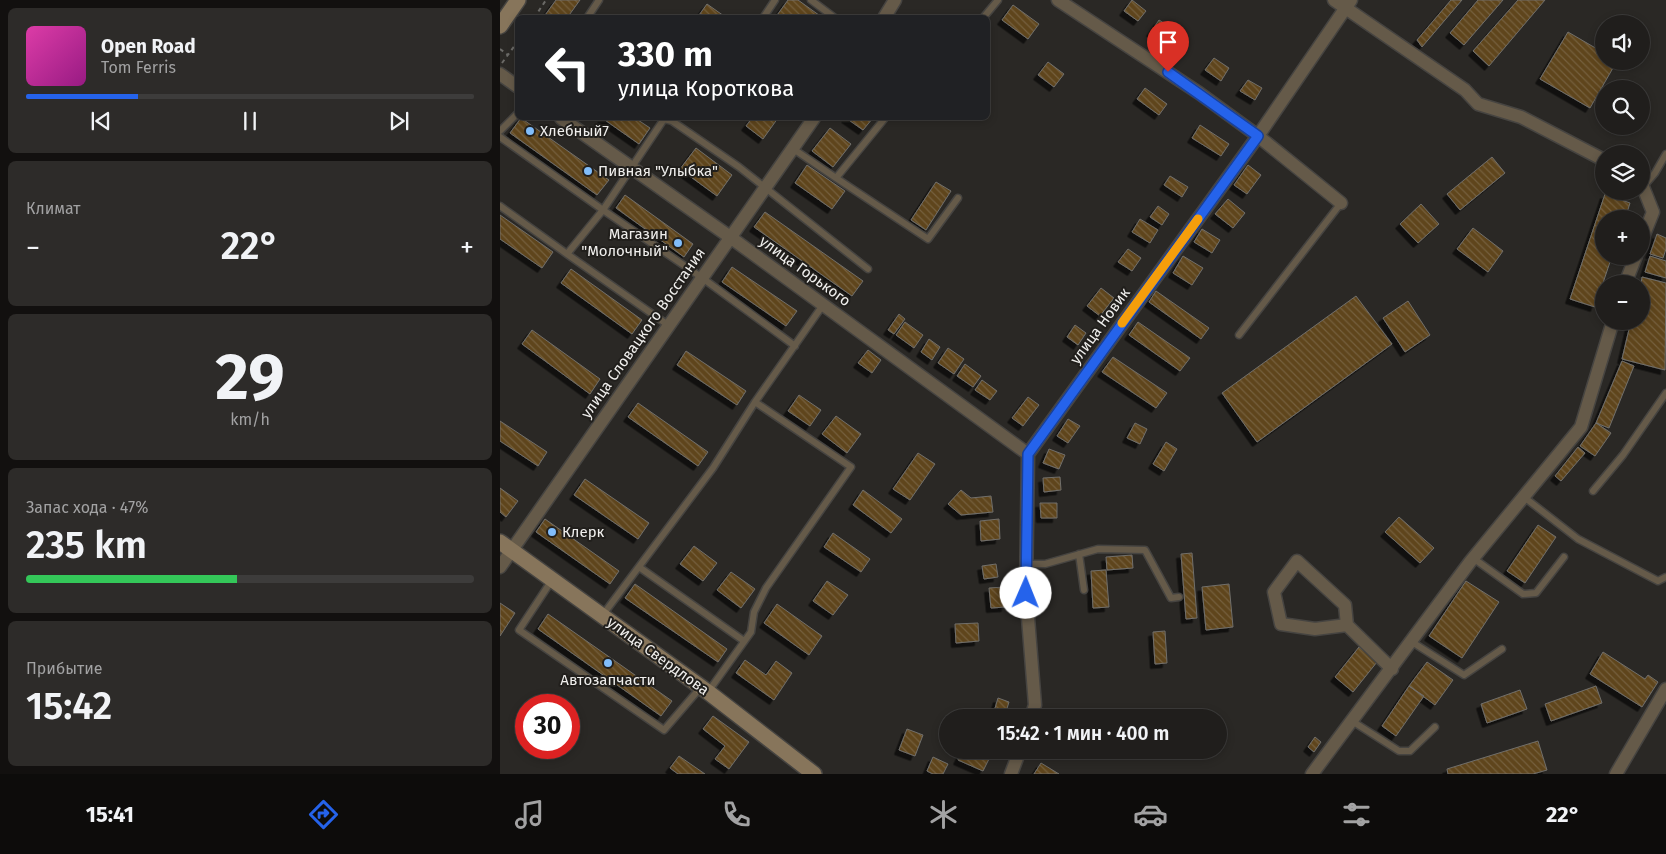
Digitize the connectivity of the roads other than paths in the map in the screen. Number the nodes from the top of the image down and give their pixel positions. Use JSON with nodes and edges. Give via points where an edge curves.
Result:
{"nodes":[{"id":1,"x":518,"y":0,"type":"edge"},
{"id":2,"x":599,"y":0,"type":"edge"},
{"id":3,"x":775,"y":0,"type":"edge"},
{"id":4,"x":811,"y":0,"type":"edge"},
{"id":5,"x":895,"y":0,"type":"edge"},
{"id":6,"x":998,"y":0,"type":"edge"},
{"id":7,"x":1058,"y":0,"type":"edge"},
{"id":8,"x":1334,"y":0,"type":"edge"},
{"id":9,"x":1348,"y":4,"type":"edge"},
{"id":10,"x":589,"y":15,"type":"edge"},
{"id":11,"x":764,"y":15,"type":"edge"},
{"id":12,"x":831,"y":15,"type":"edge"},
{"id":13,"x":886,"y":15,"type":"edge"},
{"id":14,"x":986,"y":15,"type":"edge"},
{"id":15,"x":500,"y":26,"type":"edge"},
{"id":16,"x":501,"y":68,"type":"edge"},
{"id":17,"x":515,"y":84,"type":"edge"},
{"id":18,"x":515,"y":115,"type":"edge"},
{"id":19,"x":564,"y":120,"type":"edge"},
{"id":20,"x":662,"y":120,"type":"edge"},
{"id":21,"x":674,"y":120,"type":"edge"},
{"id":22,"x":813,"y":120,"type":"edge"},
{"id":23,"x":883,"y":120,"type":"edge"},
{"id":24,"x":500,"y":131,"type":"edge"},
{"id":25,"x":1258,"y":136,"type":"junction"},
{"id":26,"x":500,"y":137,"type":"edge"},
{"id":27,"x":792,"y":148,"type":"junction"},
{"id":28,"x":1666,"y":154,"type":"edge"},
{"id":29,"x":1595,"y":155,"type":"edge"},
{"id":30,"x":1664,"y":164,"type":"edge"},
{"id":31,"x":632,"y":167,"type":"junction"},
{"id":32,"x":1650,"y":177,"type":"edge"},
{"id":33,"x":836,"y":178,"type":"junction"},
{"id":34,"x":764,"y":188,"type":"junction"},
{"id":35,"x":958,"y":198,"type":"dead end"},
{"id":36,"x":1648,"y":200,"type":"edge"},
{"id":37,"x":1341,"y":203,"type":"joint"},
{"id":38,"x":500,"y":206,"type":"edge"},
{"id":39,"x":603,"y":210,"type":"junction"},
{"id":40,"x":1650,"y":220,"type":"edge"},
{"id":41,"x":730,"y":237,"type":"junction"},
{"id":42,"x":567,"y":254,"type":"junction"},
{"id":43,"x":868,"y":269,"type":"dead end"},
{"id":44,"x":701,"y":277,"type":"junction"},
{"id":45,"x":823,"y":305,"type":"junction"},
{"id":46,"x":668,"y":325,"type":"junction"},
{"id":47,"x":1610,"y":330,"type":"edge"},
{"id":48,"x":1240,"y":335,"type":"dead end"},
{"id":49,"x":795,"y":346,"type":"junction"},
{"id":50,"x":1666,"y":393,"type":"edge"},
{"id":51,"x":755,"y":402,"type":"junction"},
{"id":52,"x":1028,"y":454,"type":"junction"},
{"id":53,"x":1593,"y":491,"type":"dead end"},
{"id":54,"x":1524,"y":497,"type":"junction"},
{"id":55,"x":506,"y":546,"type":"edge"},
{"id":56,"x":1079,"y":554,"type":"junction"},
{"id":57,"x":1564,"y":557,"type":"dead end"},
{"id":58,"x":1473,"y":558,"type":"junction"},
{"id":59,"x":1026,"y":564,"type":"junction"},
{"id":60,"x":500,"y":567,"type":"edge"},
{"id":61,"x":639,"y":567,"type":"junction"},
{"id":62,"x":1666,"y":577,"type":"edge"},
{"id":63,"x":552,"y":580,"type":"junction"},
{"id":64,"x":1084,"y":590,"type":"dead end"},
{"id":65,"x":1179,"y":597,"type":"dead end"},
{"id":66,"x":602,"y":616,"type":"junction"},
{"id":67,"x":1347,"y":625,"type":"junction"},
{"id":68,"x":744,"y":641,"type":"junction"},
{"id":69,"x":1412,"y":642,"type":"junction"},
{"id":70,"x":1502,"y":649,"type":"dead end"},
{"id":71,"x":1392,"y":669,"type":"junction"},
{"id":72,"x":1666,"y":689,"type":"edge"},
{"id":73,"x":705,"y":690,"type":"junction"},
{"id":74,"x":1033,"y":709,"type":"edge"},
{"id":75,"x":1352,"y":722,"type":"junction"},
{"id":76,"x":1435,"y":727,"type":"dead end"},
{"id":77,"x":1017,"y":759,"type":"edge"},
{"id":78,"x":814,"y":774,"type":"edge"},
{"id":79,"x":1011,"y":774,"type":"edge"},
{"id":80,"x":1312,"y":774,"type":"edge"},
{"id":81,"x":1616,"y":774,"type":"edge"}],
"edges":[{"from":1,"to":15,"type":"main road"},
{"from":2,"to":10,"type":"lane"},
{"from":3,"to":11,"type":"lane"},
{"from":4,"to":12,"type":"lane"},
{"from":5,"to":13,"type":"street"},
{"from":6,"to":14,"type":"lane"},
{"from":7,"to":25,"type":"street"},
{"from":8,"to":9,"type":"street"},
{"from":9,"to":25,"type":"street","name":"улица Новик"},
{"from":9,"to":29,"type":"street","via":[[1465,90],[1478,104],[1521,117]]},
{"from":16,"to":17,"type":"street"},
{"from":18,"to":24,"type":"lane"},
{"from":19,"to":31,"type":"street","name":"улица Горького"},
{"from":20,"to":31,"type":"lane"},
{"from":21,"to":34,"type":"lane"},
{"from":22,"to":27,"type":"street","name":"улица Словацкого Восстания"},
{"from":23,"to":33,"type":"lane"},
{"from":25,"to":37,"type":"street"},
{"from":25,"to":52,"type":"street","name":"улица Новик"},
{"from":26,"to":39,"type":"lane"},
{"from":27,"to":33,"type":"lane"},
{"from":27,"to":34,"type":"street","name":"улица Словацкого Восстания"},
{"from":28,"to":30,"type":"lane"},
{"from":30,"to":32,"type":"lane"},
{"from":31,"to":39,"type":"lane"},
{"from":31,"to":41,"type":"street","name":"улица Горького"},
{"from":33,"to":35,"type":"lane","via":[[928,239]]},
{"from":34,"to":41,"type":"street","name":"улица Словацкого Восстания"},
{"from":34,"to":43,"type":"lane"},
{"from":36,"to":40,"type":"street","via":[[1653,212]]},
{"from":37,"to":48,"type":"lane"},
{"from":38,"to":42,"type":"lane"},
{"from":39,"to":42,"type":"lane"},
{"from":39,"to":44,"type":"lane"},
{"from":41,"to":44,"type":"street","name":"улица Словацкого Восстания"},
{"from":41,"to":45,"type":"street","name":"улица Горького"},
{"from":42,"to":46,"type":"lane"},
{"from":44,"to":46,"type":"street","name":"улица Словацкого Восстания"},
{"from":44,"to":49,"type":"lane"},
{"from":45,"to":49,"type":"lane"},
{"from":45,"to":52,"type":"street","name":"улица Горького"},
{"from":46,"to":55,"type":"street","name":"улица Словацкого Восстания"},
{"from":47,"to":54,"type":"street","via":[[1581,427]]},
{"from":49,"to":51,"type":"lane"},
{"from":50,"to":53,"type":"lane","via":[[1623,455]]},
{"from":51,"to":61,"type":"lane","via":[[713,468]]},
{"from":51,"to":68,"type":"lane","via":[[851,467],[766,588],[754,612],[751,632]]},
{"from":52,"to":59,"type":"street"},
{"from":54,"to":58,"type":"street"},
{"from":54,"to":62,"type":"lane","via":[[1578,539],[1658,581]]},
{"from":55,"to":60,"type":"street","name":"улица Словацкого Восстания"},
{"from":55,"to":63,"type":"main road","name":"улица Свердлова"},
{"from":56,"to":59,"type":"lane","via":[[1045,564]]},
{"from":56,"to":64,"type":"lane"},
{"from":56,"to":65,"type":"lane","via":[[1098,549],[1145,550],[1171,598]]},
{"from":57,"to":58,"type":"lane","via":[[1536,594],[1523,594]]},
{"from":58,"to":69,"type":"street"},
{"from":59,"to":74,"type":"street"},
{"from":61,"to":66,"type":"lane"},
{"from":61,"to":68,"type":"lane"},
{"from":63,"to":66,"type":"main road","name":"улица Свердлова"},
{"from":63,"to":73,"type":"lane","via":[[519,630],[664,730]]},
{"from":66,"to":73,"type":"main road","name":"улица Свердлова"},
{"from":67,"to":67,"type":"street","via":[[1315,629],[1281,624],[1274,592],[1297,561],[1346,605]]},
{"from":67,"to":71,"type":"street"},
{"from":68,"to":73,"type":"lane"},
{"from":69,"to":70,"type":"lane","via":[[1464,675]]},
{"from":69,"to":71,"type":"street"},
{"from":71,"to":75,"type":"street"},
{"from":72,"to":81,"type":"street"},
{"from":73,"to":78,"type":"main road","name":"улица Свердлова"},
{"from":75,"to":76,"type":"lane","via":[[1399,751],[1410,751]]},
{"from":75,"to":80,"type":"street"},
{"from":77,"to":79,"type":"street"}]}
